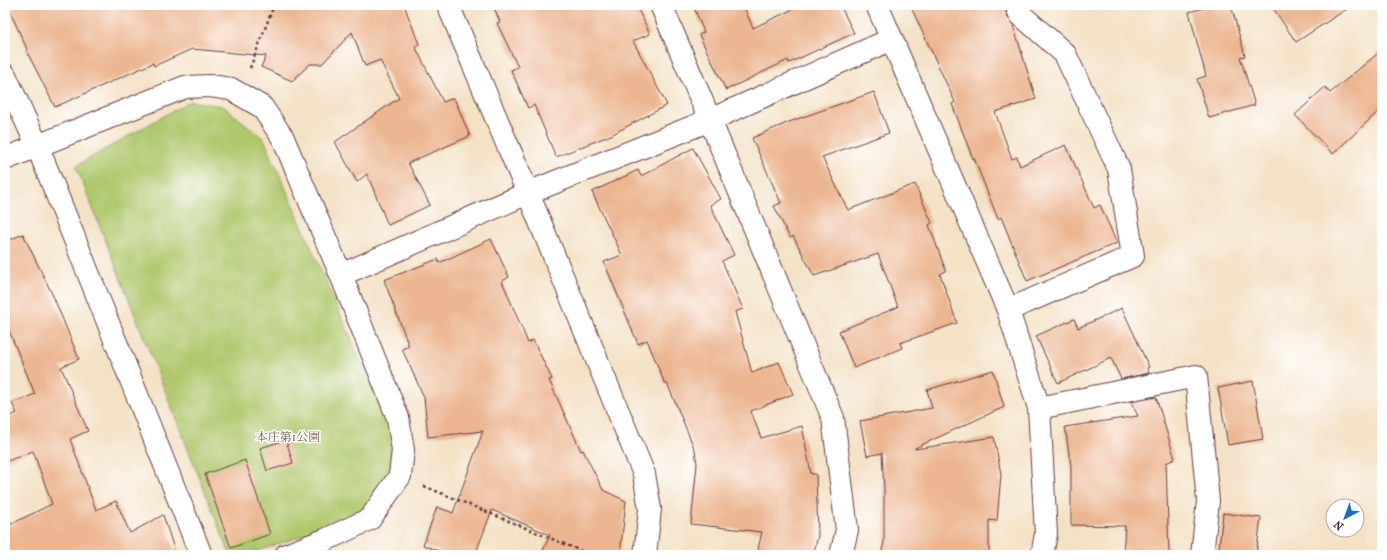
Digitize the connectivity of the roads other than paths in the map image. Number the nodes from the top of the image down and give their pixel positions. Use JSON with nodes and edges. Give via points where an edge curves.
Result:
{"nodes":[{"id":1,"x":448,"y":5,"type":"edge"},
{"id":2,"x":661,"y":5,"type":"edge"},
{"id":3,"x":877,"y":5,"type":"edge"},
{"id":4,"x":1016,"y":5,"type":"edge"},
{"id":5,"x":892,"y":39,"type":"junction"},
{"id":6,"x":5,"y":75,"type":"edge"},
{"id":7,"x":710,"y":120,"type":"junction"},
{"id":8,"x":37,"y":145,"type":"junction"},
{"id":9,"x":5,"y":159,"type":"edge"},
{"id":10,"x":528,"y":193,"type":"junction"},
{"id":11,"x":341,"y":275,"type":"junction"},
{"id":12,"x":1008,"y":310,"type":"junction"},
{"id":13,"x":1039,"y":408,"type":"junction"},
{"id":14,"x":201,"y":555,"type":"edge"},
{"id":15,"x":286,"y":555,"type":"edge"},
{"id":16,"x":645,"y":555,"type":"edge"},
{"id":17,"x":841,"y":555,"type":"edge"},
{"id":18,"x":1042,"y":555,"type":"edge"},
{"id":19,"x":1202,"y":555,"type":"edge"}],
"edges":[{"from":1,"to":10,"type":"street"},
{"from":2,"to":7,"type":"street"},
{"from":3,"to":5,"type":"street"},
{"from":4,"to":12,"type":"street","via":[[1020,14],[1065,54],[1119,168],[1133,256]]},
{"from":5,"to":7,"type":"street"},
{"from":5,"to":12,"type":"street"},
{"from":6,"to":8,"type":"street"},
{"from":7,"to":10,"type":"street"},
{"from":7,"to":17,"type":"street","via":[[833,418],[847,530]]},
{"from":8,"to":9,"type":"street"},
{"from":8,"to":11,"type":"street","via":[[185,87],[210,86],[231,89],[262,107],[282,138]]},
{"from":8,"to":14,"type":"street"},
{"from":10,"to":11,"type":"street"},
{"from":10,"to":16,"type":"street","via":[[644,474],[650,509]]},
{"from":11,"to":15,"type":"street","via":[[398,418],[403,450],[400,476],[370,519]]},
{"from":12,"to":13,"type":"street"},
{"from":13,"to":18,"type":"street","via":[[1046,534]]},
{"from":13,"to":19,"type":"street","via":[[1196,376],[1208,501]]}]}
